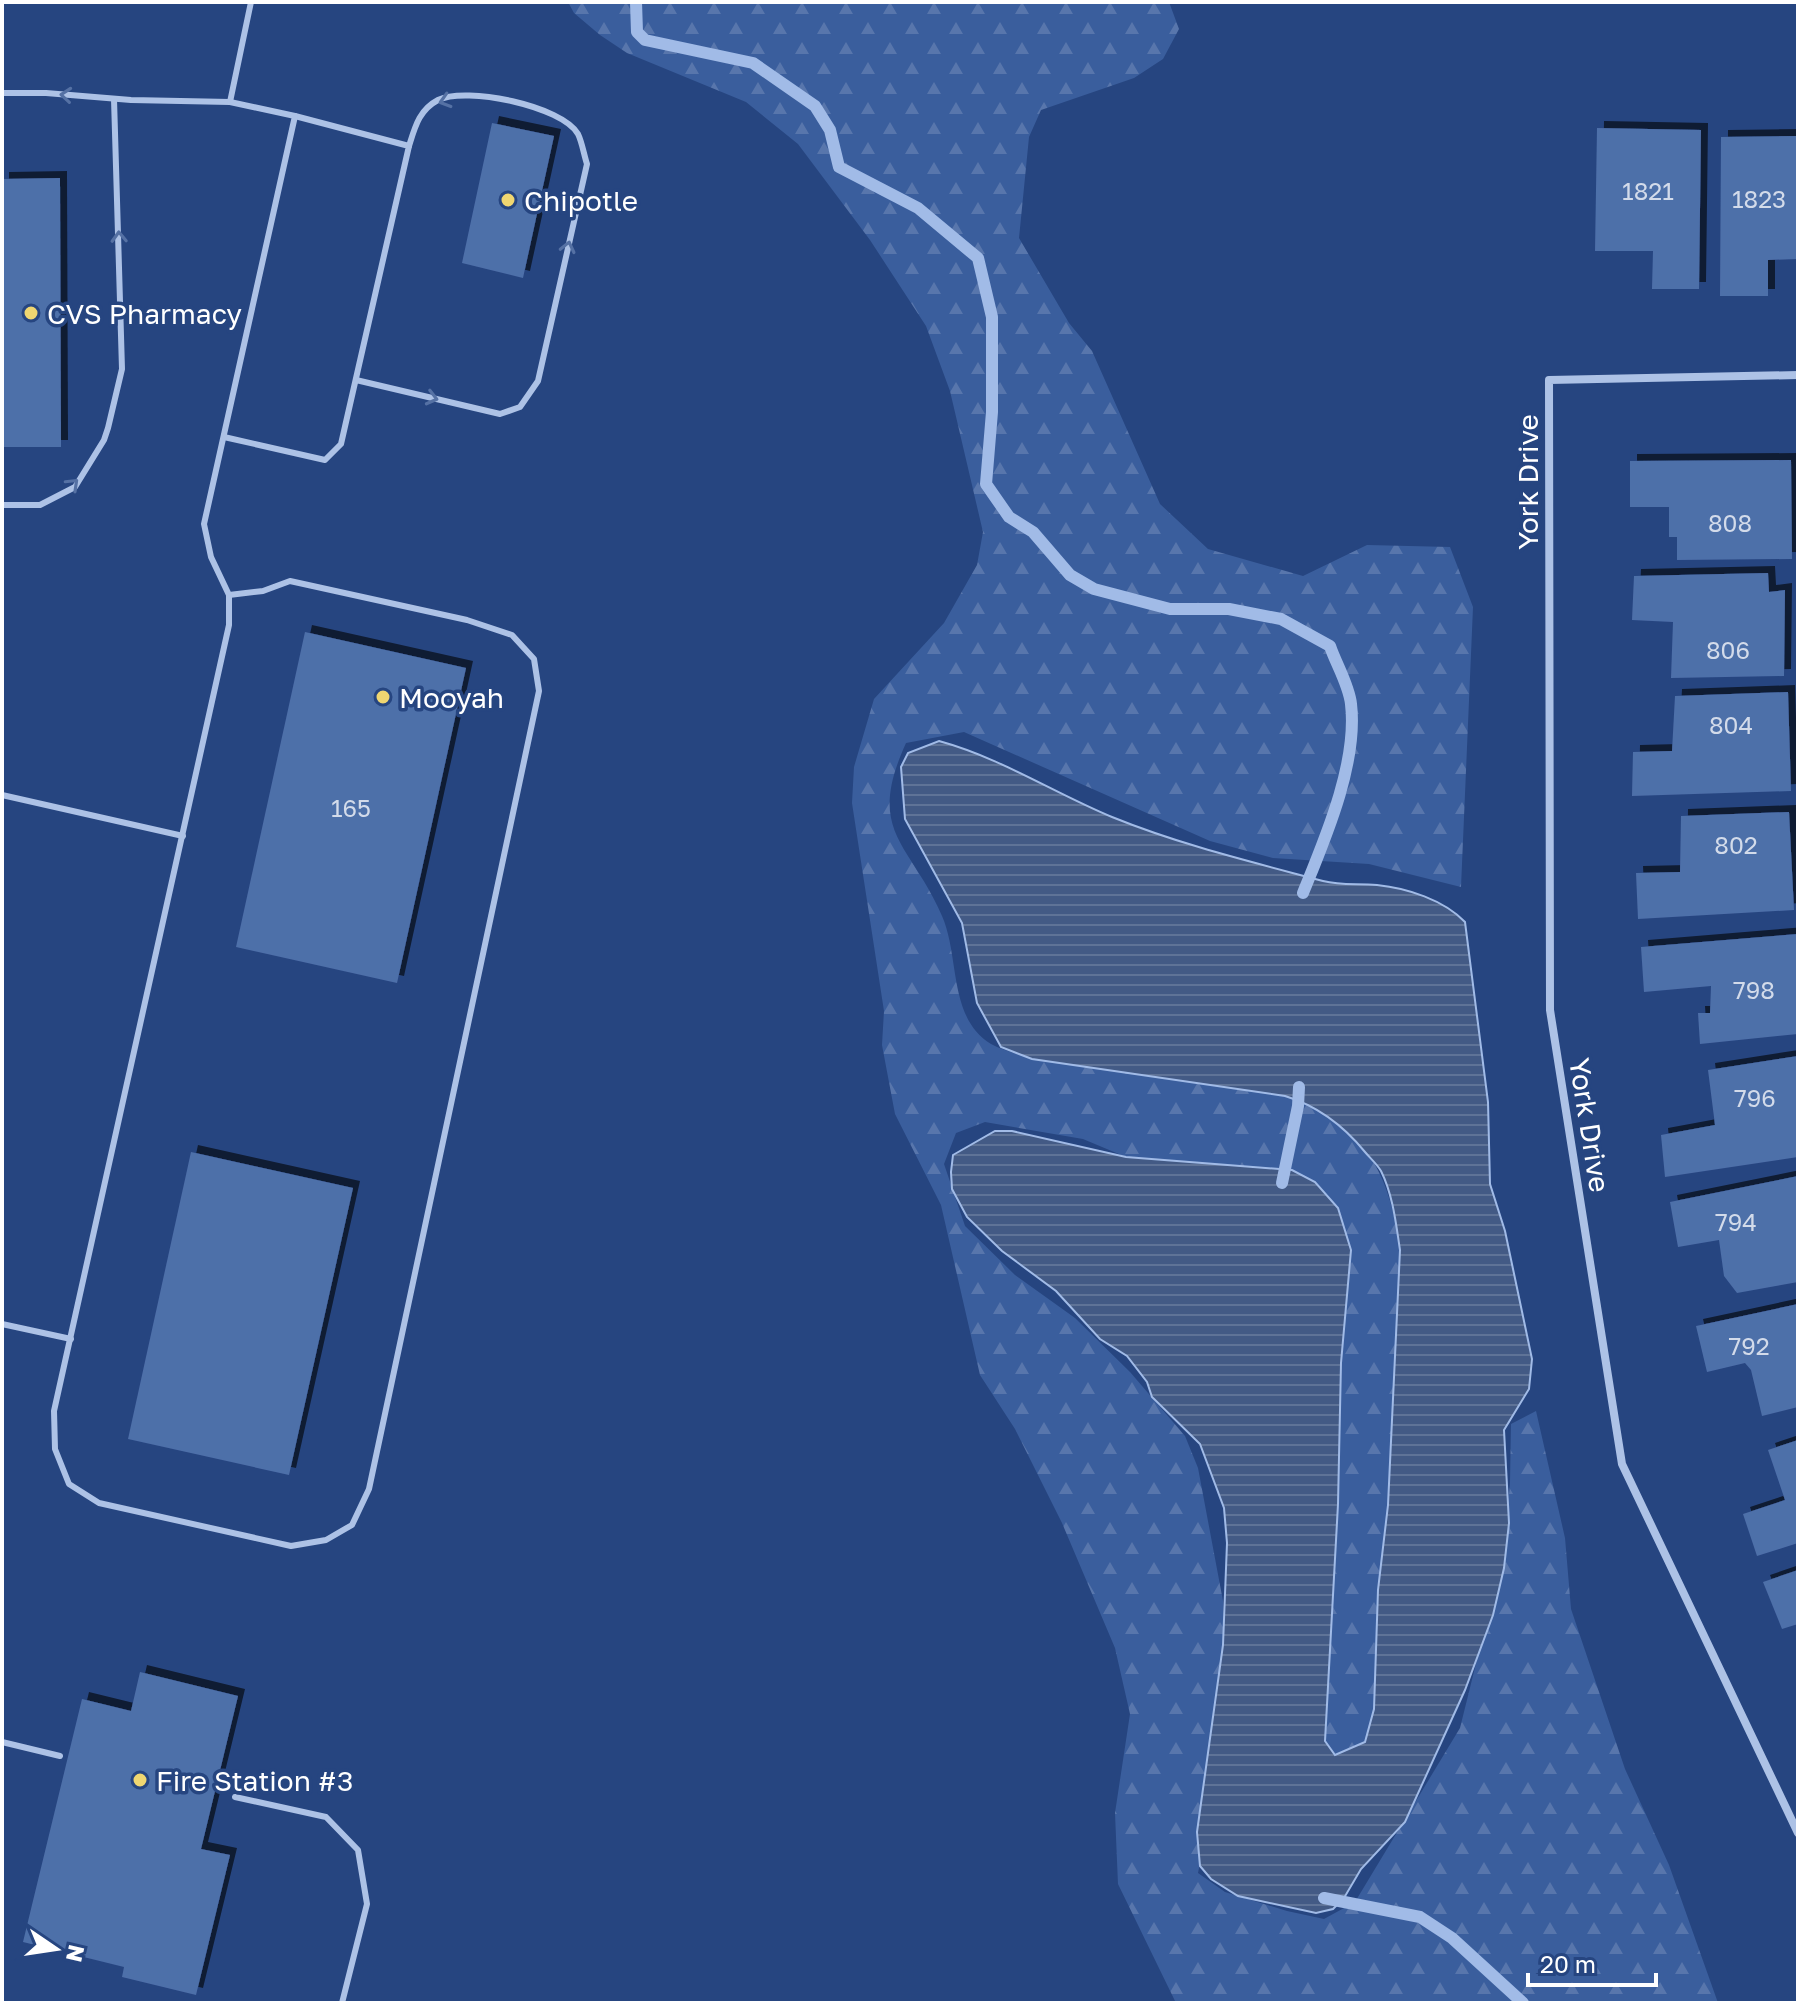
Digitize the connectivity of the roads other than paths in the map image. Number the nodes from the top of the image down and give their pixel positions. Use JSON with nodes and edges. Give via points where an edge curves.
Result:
{"nodes":[{"id":1,"x":251,"y":2,"type":"edge"},
{"id":2,"x":2,"y":93,"type":"edge"},
{"id":3,"x":114,"y":99,"type":"junction"},
{"id":4,"x":230,"y":102,"type":"junction"},
{"id":5,"x":295,"y":116,"type":"junction"},
{"id":6,"x":409,"y":146,"type":"junction"},
{"id":7,"x":1798,"y":375,"type":"edge"},
{"id":8,"x":356,"y":380,"type":"junction"},
{"id":9,"x":224,"y":437,"type":"junction"},
{"id":10,"x":2,"y":505,"type":"edge"},
{"id":11,"x":229,"y":595,"type":"junction"},
{"id":12,"x":2,"y":795,"type":"edge"},
{"id":13,"x":183,"y":836,"type":"junction"},
{"id":14,"x":2,"y":1324,"type":"edge"},
{"id":15,"x":71,"y":1339,"type":"junction"},
{"id":16,"x":2,"y":1742,"type":"edge"},
{"id":17,"x":60,"y":1756,"type":"dead end"},
{"id":18,"x":235,"y":1797,"type":"dead end"},
{"id":19,"x":1798,"y":1833,"type":"edge"},
{"id":20,"x":342,"y":2003,"type":"edge"}],
"edges":[{"from":1,"to":4,"type":"lane"},
{"from":3,"to":2,"type":"lane","one_way":true},
{"from":3,"to":4,"type":"lane"},
{"from":10,"to":3,"type":"lane","one_way":true,"via":[[40,505],[75,487],[108,428],[122,369]]},
{"from":4,"to":5,"type":"lane"},
{"from":5,"to":6,"type":"lane"},
{"from":5,"to":9,"type":"lane"},
{"from":6,"to":8,"type":"lane"},
{"from":8,"to":6,"type":"lane","one_way":true,"via":[[500,414],[520,407],[538,381],[587,164],[577,133],[560,117],[475,95],[440,99],[420,115]]},
{"from":7,"to":19,"type":"street","name":"York Drive","via":[[1549,380],[1550,1010],[1622,1464]]},
{"from":8,"to":9,"type":"lane","via":[[341,444],[325,460]]},
{"from":9,"to":11,"type":"lane","via":[[204,524],[211,557]]},
{"from":11,"to":13,"type":"lane","via":[[229,625]]},
{"from":11,"to":15,"type":"lane","via":[[290,581],[467,620],[512,635],[534,659],[539,691],[369,1489],[352,1525],[326,1540],[291,1546],[99,1503],[69,1484],[55,1449],[54,1411]]},
{"from":12,"to":13,"type":"lane"},
{"from":13,"to":15,"type":"lane"},
{"from":14,"to":15,"type":"lane"},
{"from":16,"to":17,"type":"lane"},
{"from":18,"to":20,"type":"lane","via":[[326,1817],[358,1850],[367,1904]]}]}
